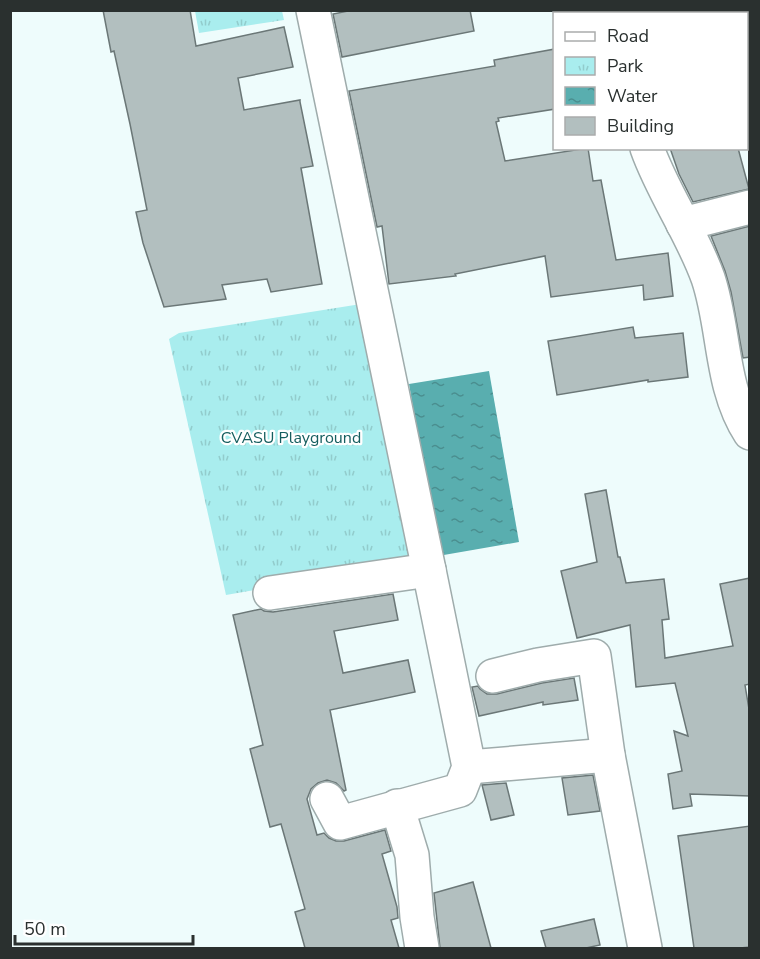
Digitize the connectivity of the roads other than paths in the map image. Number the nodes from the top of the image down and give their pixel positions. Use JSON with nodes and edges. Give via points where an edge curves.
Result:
{"nodes":[{"id":1,"x":313,"y":10,"type":"edge"},
{"id":2,"x":648,"y":150,"type":"edge"},
{"id":3,"x":750,"y":207,"type":"edge"},
{"id":4,"x":683,"y":224,"type":"junction"},
{"id":5,"x":750,"y":434,"type":"edge"},
{"id":6,"x":429,"y":570,"type":"junction"},
{"id":7,"x":270,"y":593,"type":"dead end"},
{"id":8,"x":493,"y":676,"type":"dead end"},
{"id":9,"x":608,"y":755,"type":"junction"},
{"id":10,"x":469,"y":767,"type":"junction"},
{"id":11,"x":327,"y":799,"type":"dead end"},
{"id":12,"x":397,"y":806,"type":"junction"},
{"id":13,"x":422,"y":948,"type":"edge"},
{"id":14,"x":645,"y":948,"type":"edge"}],
"edges":[{"from":1,"to":6,"type":"street"},
{"from":2,"to":4,"type":"street"},
{"from":3,"to":4,"type":"street"},
{"from":4,"to":5,"type":"street","via":[[707,278],[732,393]]},
{"from":6,"to":7,"type":"street"},
{"from":6,"to":10,"type":"street"},
{"from":8,"to":9,"type":"street","via":[[538,664],[594,656]]},
{"from":9,"to":10,"type":"street"},
{"from":9,"to":14,"type":"street"},
{"from":10,"to":12,"type":"street","via":[[460,790]]},
{"from":11,"to":12,"type":"street","via":[[340,823]]},
{"from":12,"to":13,"type":"street","via":[[412,855]]}]}
